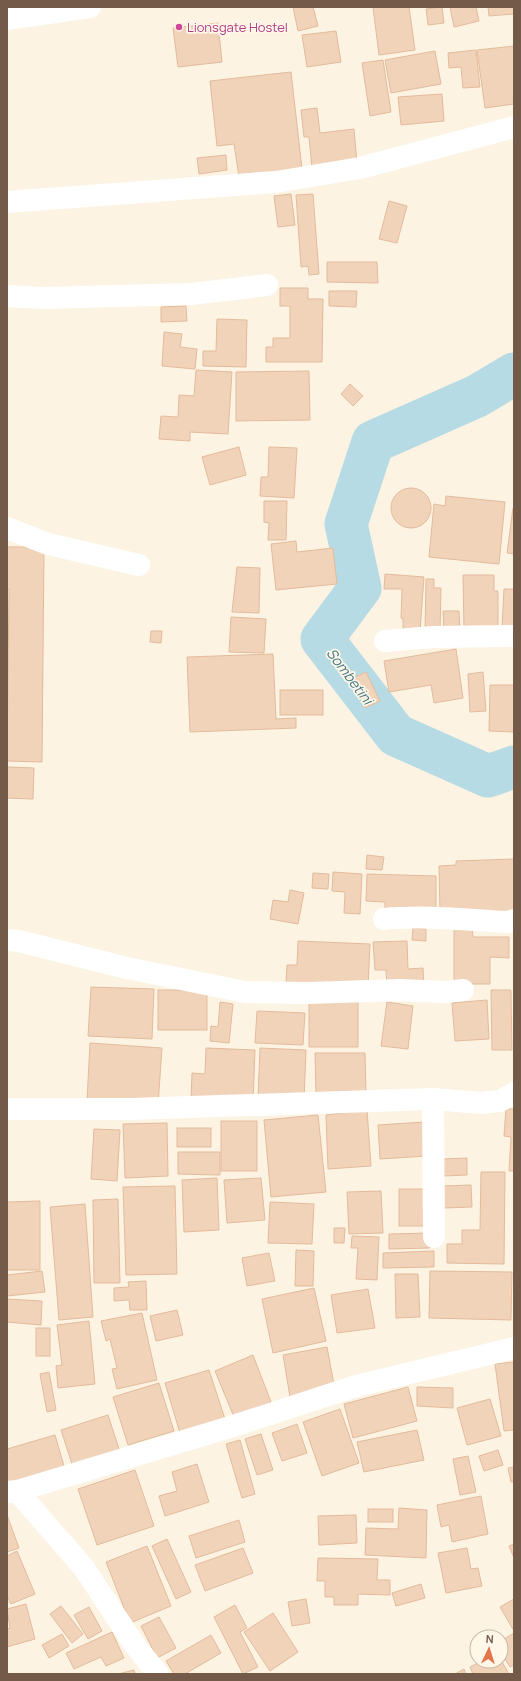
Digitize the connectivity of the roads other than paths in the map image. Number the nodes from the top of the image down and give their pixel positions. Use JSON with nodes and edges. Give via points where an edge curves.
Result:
{"nodes":[{"id":1,"x":90,"y":7,"type":"edge"},
{"id":2,"x":7,"y":19,"type":"edge"},
{"id":3,"x":514,"y":127,"type":"edge"},
{"id":4,"x":7,"y":202,"type":"edge"},
{"id":5,"x":267,"y":285,"type":"dead end"},
{"id":6,"x":7,"y":296,"type":"edge"},
{"id":7,"x":7,"y":528,"type":"edge"},
{"id":8,"x":139,"y":566,"type":"dead end"},
{"id":9,"x":514,"y":636,"type":"edge"},
{"id":10,"x":385,"y":641,"type":"dead end"},
{"id":11,"x":384,"y":919,"type":"dead end"},
{"id":12,"x":514,"y":920,"type":"edge"},
{"id":13,"x":7,"y":940,"type":"edge"},
{"id":14,"x":463,"y":990,"type":"dead end"},
{"id":15,"x":514,"y":1092,"type":"edge"},
{"id":16,"x":433,"y":1099,"type":"junction"},
{"id":17,"x":7,"y":1109,"type":"edge"},
{"id":18,"x":434,"y":1237,"type":"dead end"},
{"id":19,"x":514,"y":1348,"type":"edge"},
{"id":20,"x":12,"y":1492,"type":"edge"},
{"id":21,"x":158,"y":1674,"type":"edge"}],
"edges":[{"from":1,"to":2,"type":"street"},
{"from":3,"to":4,"type":"street","via":[[360,168],[276,182]]},
{"from":5,"to":6,"type":"street","via":[[191,294],[42,298]]},
{"from":7,"to":8,"type":"street","via":[[48,544]]},
{"from":9,"to":10,"type":"street","via":[[433,637]]},
{"from":11,"to":12,"type":"street","via":[[410,916],[508,922]]},
{"from":13,"to":14,"type":"street","via":[[245,992]]},
{"from":15,"to":16,"type":"street","via":[[500,1102]]},
{"from":16,"to":17,"type":"street","via":[[130,1110]]},
{"from":16,"to":18,"type":"street"},
{"from":19,"to":20,"type":"street","via":[[356,1386],[227,1428]]},
{"from":20,"to":21,"type":"street","via":[[84,1568],[134,1644]]}]}
